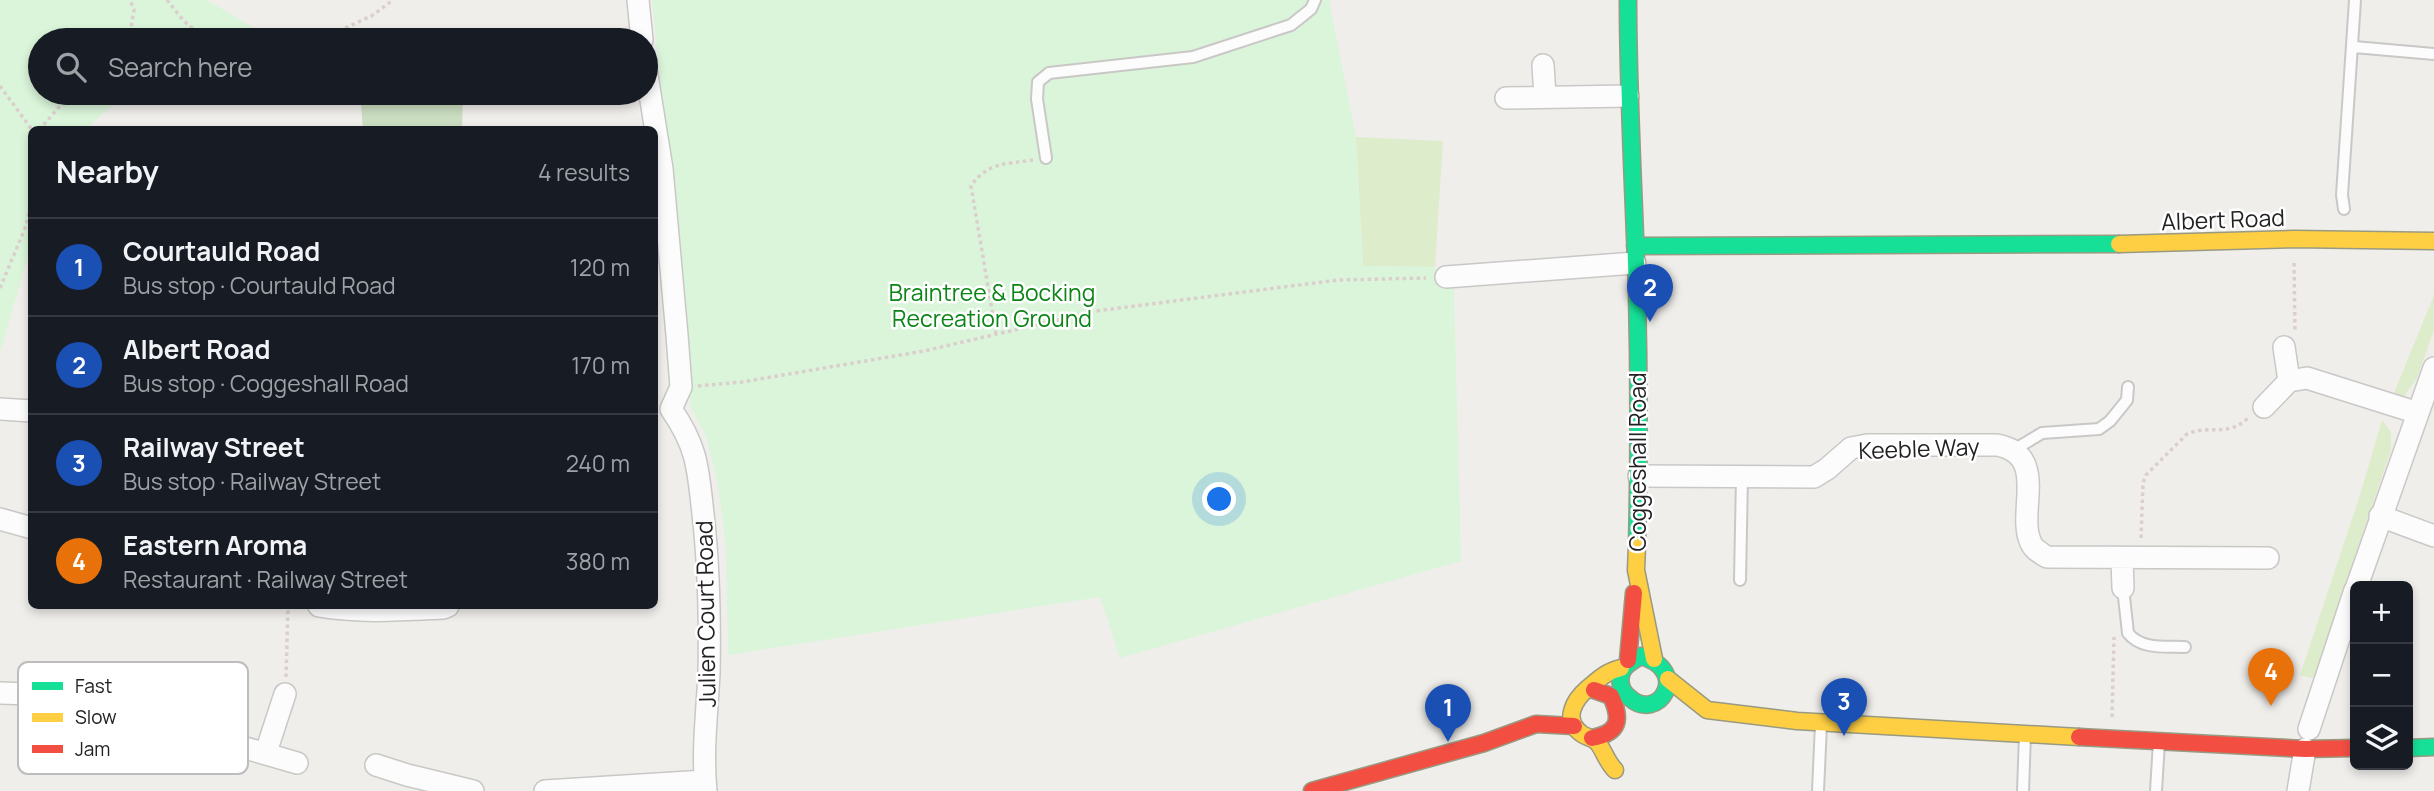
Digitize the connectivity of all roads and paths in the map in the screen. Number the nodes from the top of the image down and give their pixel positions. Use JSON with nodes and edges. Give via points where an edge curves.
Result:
{"nodes":[{"id":1,"x":130,"y":0,"type":"edge"},
{"id":2,"x":167,"y":0,"type":"edge"},
{"id":3,"x":393,"y":0,"type":"edge"},
{"id":4,"x":638,"y":0,"type":"edge"},
{"id":5,"x":1315,"y":0,"type":"edge"},
{"id":6,"x":1628,"y":0,"type":"edge"},
{"id":7,"x":2356,"y":0,"type":"edge"},
{"id":8,"x":131,"y":28,"type":"edge"},
{"id":9,"x":192,"y":28,"type":"edge"},
{"id":10,"x":345,"y":28,"type":"edge"},
{"id":11,"x":641,"y":28,"type":"edge"},
{"id":12,"x":2354,"y":47,"type":"junction"},
{"id":13,"x":2434,"y":54,"type":"edge"},
{"id":14,"x":1543,"y":65,"type":"dead end"},
{"id":15,"x":0,"y":86,"type":"edge"},
{"id":16,"x":1545,"y":96,"type":"junction"},
{"id":17,"x":1628,"y":96,"type":"junction"},
{"id":18,"x":1506,"y":98,"type":"dead end"},
{"id":19,"x":62,"y":105,"type":"edge"},
{"id":20,"x":652,"y":105,"type":"edge"},
{"id":21,"x":29,"y":126,"type":"edge"},
{"id":22,"x":42,"y":126,"type":"edge"},
{"id":23,"x":655,"y":126,"type":"edge"},
{"id":24,"x":658,"y":144,"type":"edge"},
{"id":25,"x":1046,"y":158,"type":"joint"},
{"id":26,"x":2344,"y":209,"type":"dead end"},
{"id":27,"x":28,"y":217,"type":"edge"},
{"id":28,"x":2294,"y":239,"type":"junction"},
{"id":29,"x":2434,"y":241,"type":"edge"},
{"id":30,"x":1635,"y":254,"type":"junction"},
{"id":31,"x":1446,"y":277,"type":"joint"},
{"id":32,"x":0,"y":288,"type":"edge"},
{"id":33,"x":996,"y":334,"type":"junction"},
{"id":34,"x":2284,"y":347,"type":"joint"},
{"id":35,"x":2434,"y":368,"type":"edge"},
{"id":36,"x":2289,"y":381,"type":"junction"},
{"id":37,"x":681,"y":387,"type":"junction"},
{"id":38,"x":2128,"y":387,"type":"dead end"},
{"id":39,"x":663,"y":407,"type":"edge"},
{"id":40,"x":2264,"y":407,"type":"joint"},
{"id":41,"x":0,"y":409,"type":"edge"},
{"id":42,"x":28,"y":411,"type":"edge"},
{"id":43,"x":2418,"y":413,"type":"junction"},
{"id":44,"x":2012,"y":451,"type":"junction"},
{"id":45,"x":1639,"y":476,"type":"junction"},
{"id":46,"x":1742,"y":477,"type":"junction"},
{"id":47,"x":2381,"y":516,"type":"junction"},
{"id":48,"x":0,"y":519,"type":"edge"},
{"id":49,"x":28,"y":527,"type":"edge"},
{"id":50,"x":2434,"y":536,"type":"edge"},
{"id":51,"x":2131,"y":558,"type":"junction"},
{"id":52,"x":2268,"y":558,"type":"dead end"},
{"id":53,"x":1636,"y":570,"type":"junction"},
{"id":54,"x":1740,"y":580,"type":"dead end"},
{"id":55,"x":2358,"y":581,"type":"edge"},
{"id":56,"x":2123,"y":588,"type":"joint"},
{"id":57,"x":2350,"y":606,"type":"edge"},
{"id":58,"x":288,"y":609,"type":"edge"},
{"id":59,"x":336,"y":609,"type":"edge"},
{"id":60,"x":425,"y":609,"type":"edge"},
{"id":61,"x":2114,"y":624,"type":"dead end"},
{"id":62,"x":2185,"y":647,"type":"dead end"},
{"id":63,"x":1654,"y":659,"type":"junction"},
{"id":64,"x":1625,"y":664,"type":"junction"},
{"id":65,"x":1668,"y":679,"type":"junction"},
{"id":66,"x":0,"y":693,"type":"edge"},
{"id":67,"x":18,"y":694,"type":"edge"},
{"id":68,"x":285,"y":694,"type":"joint"},
{"id":69,"x":1569,"y":700,"type":"junction"},
{"id":70,"x":1648,"y":707,"type":"junction"},
{"id":71,"x":1707,"y":710,"type":"junction"},
{"id":72,"x":1669,"y":713,"type":"dead end"},
{"id":73,"x":1687,"y":713,"type":"dead end"},
{"id":74,"x":1821,"y":722,"type":"junction"},
{"id":75,"x":1536,"y":724,"type":"junction"},
{"id":76,"x":1574,"y":726,"type":"junction"},
{"id":77,"x":1614,"y":728,"type":"junction"},
{"id":78,"x":2025,"y":734,"type":"junction"},
{"id":79,"x":1592,"y":738,"type":"junction"},
{"id":80,"x":2307,"y":739,"type":"junction"},
{"id":81,"x":2111,"y":740,"type":"junction"},
{"id":82,"x":2159,"y":742,"type":"junction"},
{"id":83,"x":248,"y":747,"type":"edge"},
{"id":84,"x":2350,"y":747,"type":"edge"},
{"id":85,"x":2434,"y":747,"type":"edge"},
{"id":86,"x":2413,"y":748,"type":"edge"},
{"id":87,"x":266,"y":752,"type":"junction"},
{"id":88,"x":297,"y":763,"type":"dead end"},
{"id":89,"x":376,"y":765,"type":"dead end"},
{"id":90,"x":706,"y":786,"type":"edge"},
{"id":91,"x":473,"y":791,"type":"edge"},
{"id":92,"x":545,"y":791,"type":"edge"},
{"id":93,"x":1312,"y":791,"type":"edge"},
{"id":94,"x":1818,"y":791,"type":"edge"},
{"id":95,"x":2023,"y":791,"type":"edge"},
{"id":96,"x":2156,"y":791,"type":"edge"},
{"id":97,"x":2298,"y":791,"type":"edge"}],
"edges":[{"from":1,"to":8,"type":"path","via":[[134,10]]},
{"from":2,"to":9,"type":"path"},
{"from":3,"to":10,"type":"path"},
{"from":4,"to":11,"type":"street"},
{"from":5,"to":25,"type":"lane","via":[[1311,9],[1290,25],[1193,57],[1049,73],[1038,82],[1037,99]]},
{"from":6,"to":17,"type":"main road","name":"Coggeshall Road"},
{"from":7,"to":12,"type":"lane"},
{"from":12,"to":13,"type":"lane"},
{"from":12,"to":26,"type":"lane"},
{"from":14,"to":16,"type":"street"},
{"from":15,"to":21,"type":"path"},
{"from":16,"to":17,"type":"street"},
{"from":16,"to":18,"type":"street"},
{"from":17,"to":30,"type":"main road","name":"Coggeshall Road"},
{"from":19,"to":22,"type":"path"},
{"from":20,"to":23,"type":"street","name":"Julien Court Road"},
{"from":24,"to":37,"type":"street","name":"Julien Court Road"},
{"from":25,"to":33,"type":"path","via":[[990,167],[971,187]]},
{"from":27,"to":32,"type":"path"},
{"from":28,"to":29,"type":"main road","name":"Albert Road"},
{"from":28,"to":30,"type":"main road","name":"Albert Road"},
{"from":28,"to":34,"type":"path","via":[[2295,345]]},
{"from":30,"to":31,"type":"street"},
{"from":30,"to":45,"type":"main road","name":"Coggeshall Road"},
{"from":31,"to":33,"type":"path","via":[[1338,280],[1170,300]]},
{"from":33,"to":37,"type":"path","via":[[742,382]]},
{"from":34,"to":36,"type":"street"},
{"from":35,"to":43,"type":"street"},
{"from":36,"to":40,"type":"street"},
{"from":36,"to":43,"type":"street","via":[[2319,380]]},
{"from":37,"to":39,"type":"street","name":"Julien Court Road"},
{"from":38,"to":44,"type":"lane","via":[[2127,400],[2099,429],[2042,433]]},
{"from":39,"to":90,"type":"street","name":"Julien Court Road","via":[[685,429],[694,449],[707,549]]},
{"from":40,"to":51,"type":"path","via":[[2231,430],[2188,434],[2146,475]]},
{"from":41,"to":42,"type":"street"},
{"from":43,"to":47,"type":"street"},
{"from":44,"to":46,"type":"street","name":"Keeble Way","via":[[1997,445],[1867,446],[1851,448],[1814,477]]},
{"from":44,"to":51,"type":"street","name":"Keeble Way","via":[[2028,472],[2027,535],[2032,547],[2047,557]]},
{"from":45,"to":46,"type":"street","name":"Keeble Way"},
{"from":45,"to":53,"type":"main road","name":"Coggeshall Road"},
{"from":46,"to":54,"type":"lane"},
{"from":47,"to":50,"type":"street"},
{"from":47,"to":55,"type":"street"},
{"from":48,"to":49,"type":"street"},
{"from":51,"to":52,"type":"street","name":"Keeble Way"},
{"from":51,"to":56,"type":"street"},
{"from":53,"to":63,"type":"main road","name":"Coggeshall Road"},
{"from":53,"to":64,"type":"main road"},
{"from":56,"to":62,"type":"lane","via":[[2132,639]]},
{"from":57,"to":80,"type":"street"},
{"from":58,"to":68,"type":"path"},
{"from":59,"to":60,"type":"street"},
{"from":61,"to":81,"type":"path"},
{"from":63,"to":64,"type":"main road","via":[[1641,656]]},
{"from":63,"to":65,"type":"main road","name":"Coggeshall Road","via":[[1664,667]]},
{"from":64,"to":69,"type":"main road"},
{"from":64,"to":70,"type":"main road","via":[[1619,680],[1625,694]]},
{"from":65,"to":70,"type":"main road","via":[[1666,692]]},
{"from":65,"to":71,"type":"main road","name":"Coggeshall Road"},
{"from":66,"to":67,"type":"street"},
{"from":68,"to":87,"type":"street"},
{"from":69,"to":75,"type":"main road","via":[[1545,711]]},
{"from":69,"to":76,"type":"main road"},
{"from":69,"to":77,"type":"main road","via":[[1595,690],[1611,696],[1619,710]]},
{"from":70,"to":72,"type":"main road"},
{"from":70,"to":77,"type":"main road","via":[[1628,726]]},
{"from":71,"to":73,"type":"main road"},
{"from":71,"to":74,"type":"main road"},
{"from":74,"to":78,"type":"main road"},
{"from":74,"to":94,"type":"lane"},
{"from":75,"to":76,"type":"main road"},
{"from":75,"to":93,"type":"main road","via":[[1485,743]]},
{"from":76,"to":79,"type":"main road"},
{"from":77,"to":79,"type":"main road","via":[[1603,737]]},
{"from":77,"to":79,"type":"main road","via":[[1619,753],[1615,777]]},
{"from":78,"to":81,"type":"main road"},
{"from":78,"to":95,"type":"lane"},
{"from":80,"to":82,"type":"main road"},
{"from":80,"to":84,"type":"main road"},
{"from":80,"to":97,"type":"street"},
{"from":81,"to":82,"type":"main road"},
{"from":82,"to":96,"type":"lane"},
{"from":83,"to":87,"type":"street"},
{"from":85,"to":86,"type":"main road"},
{"from":87,"to":88,"type":"street"},
{"from":89,"to":91,"type":"street"},
{"from":90,"to":92,"type":"street"}]}
